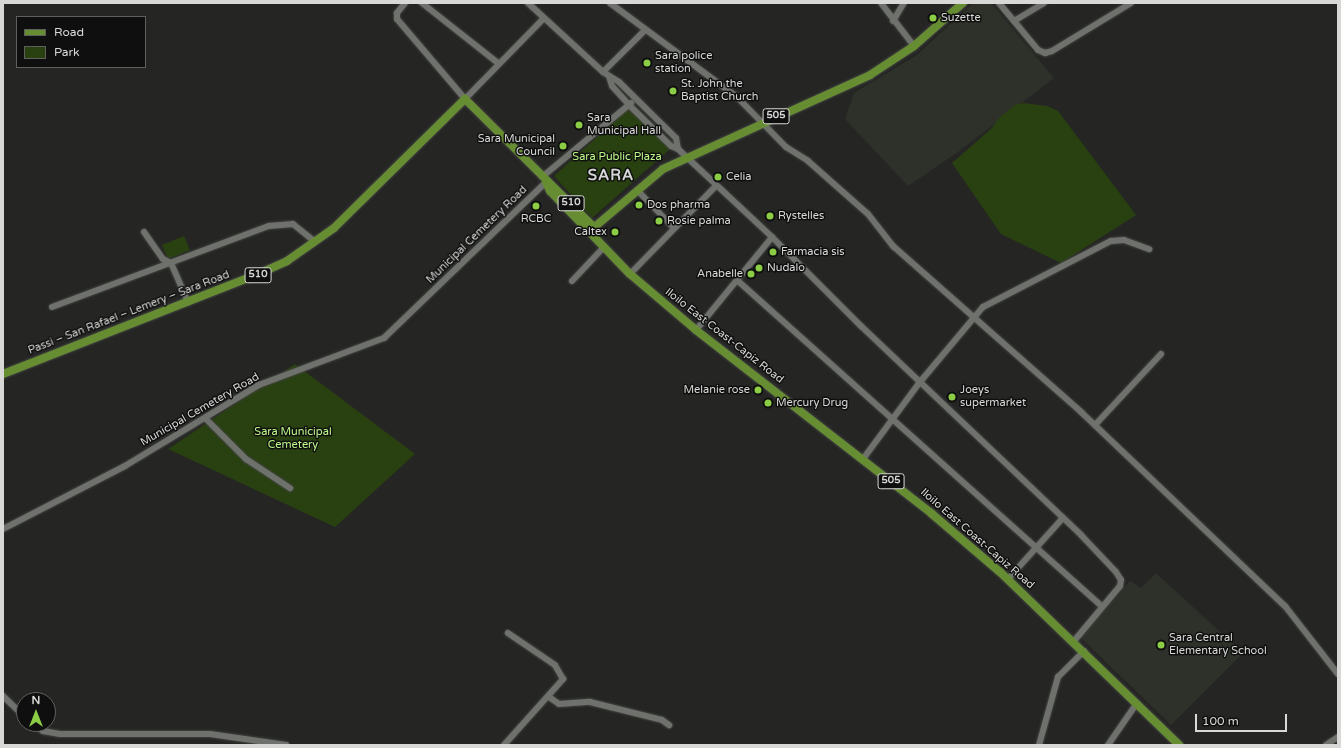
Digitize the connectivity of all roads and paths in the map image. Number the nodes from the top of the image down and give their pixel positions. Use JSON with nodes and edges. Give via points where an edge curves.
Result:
{"nodes":[{"id":1,"x":405,"y":3,"type":"edge"},
{"id":2,"x":422,"y":3,"type":"edge"},
{"id":3,"x":528,"y":3,"type":"edge"},
{"id":4,"x":610,"y":3,"type":"edge"},
{"id":5,"x":881,"y":3,"type":"edge"},
{"id":6,"x":904,"y":3,"type":"edge"},
{"id":7,"x":963,"y":3,"type":"edge"},
{"id":8,"x":999,"y":3,"type":"edge"},
{"id":9,"x":1044,"y":3,"type":"edge"},
{"id":10,"x":1130,"y":3,"type":"edge"},
{"id":11,"x":544,"y":18,"type":"junction"},
{"id":12,"x":893,"y":21,"type":"junction"},
{"id":13,"x":1014,"y":22,"type":"junction"},
{"id":14,"x":645,"y":30,"type":"junction"},
{"id":15,"x":914,"y":46,"type":"junction"},
{"id":16,"x":498,"y":63,"type":"junction"},
{"id":17,"x":603,"y":72,"type":"junction"},
{"id":18,"x":609,"y":76,"type":"junction"},
{"id":19,"x":465,"y":99,"type":"junction"},
{"id":20,"x":636,"y":100,"type":"junction"},
{"id":21,"x":628,"y":104,"type":"junction"},
{"id":22,"x":763,"y":123,"type":"junction"},
{"id":23,"x":678,"y":149,"type":"junction"},
{"id":24,"x":686,"y":157,"type":"junction"},
{"id":25,"x":544,"y":179,"type":"junction"},
{"id":26,"x":716,"y":186,"type":"junction"},
{"id":27,"x":637,"y":190,"type":"junction"},
{"id":28,"x":674,"y":228,"type":"junction"},
{"id":29,"x":592,"y":229,"type":"junction"},
{"id":30,"x":144,"y":232,"type":"dead end"},
{"id":31,"x":772,"y":238,"type":"junction"},
{"id":32,"x":315,"y":242,"type":"junction"},
{"id":33,"x":604,"y":247,"type":"junction"},
{"id":34,"x":1149,"y":249,"type":"dead end"},
{"id":35,"x":171,"y":263,"type":"junction"},
{"id":36,"x":630,"y":274,"type":"junction"},
{"id":37,"x":572,"y":281,"type":"dead end"},
{"id":38,"x":738,"y":281,"type":"junction"},
{"id":39,"x":188,"y":302,"type":"junction"},
{"id":40,"x":52,"y":306,"type":"dead end"},
{"id":41,"x":973,"y":317,"type":"junction"},
{"id":42,"x":696,"y":330,"type":"junction"},
{"id":43,"x":1161,"y":354,"type":"dead end"},
{"id":44,"x":3,"y":374,"type":"edge"},
{"id":45,"x":920,"y":382,"type":"junction"},
{"id":46,"x":893,"y":417,"type":"junction"},
{"id":47,"x":206,"y":419,"type":"junction"},
{"id":48,"x":1095,"y":425,"type":"junction"},
{"id":49,"x":863,"y":459,"type":"junction"},
{"id":50,"x":290,"y":488,"type":"dead end"},
{"id":51,"x":1063,"y":518,"type":"junction"},
{"id":52,"x":3,"y":529,"type":"edge"},
{"id":53,"x":1037,"y":546,"type":"junction"},
{"id":54,"x":1008,"y":579,"type":"junction"},
{"id":55,"x":1102,"y":606,"type":"junction"},
{"id":56,"x":508,"y":633,"type":"dead end"},
{"id":57,"x":1074,"y":641,"type":"junction"},
{"id":58,"x":1084,"y":651,"type":"junction"},
{"id":59,"x":1338,"y":674,"type":"edge"},
{"id":60,"x":3,"y":696,"type":"edge"},
{"id":61,"x":548,"y":697,"type":"junction"},
{"id":62,"x":1137,"y":703,"type":"junction"},
{"id":63,"x":16,"y":708,"type":"edge"},
{"id":64,"x":669,"y":725,"type":"dead end"},
{"id":65,"x":49,"y":732,"type":"edge"},
{"id":66,"x":1338,"y":737,"type":"edge"},
{"id":67,"x":506,"y":744,"type":"edge"},
{"id":68,"x":286,"y":745,"type":"edge"},
{"id":69,"x":1039,"y":745,"type":"edge"},
{"id":70,"x":1108,"y":745,"type":"edge"},
{"id":71,"x":1179,"y":745,"type":"edge"},
{"id":72,"x":1326,"y":745,"type":"edge"}],
"edges":[{"from":1,"to":19,"type":"street","via":[[397,13],[397,19]]},
{"from":2,"to":16,"type":"street"},
{"from":3,"to":11,"type":"street"},
{"from":4,"to":14,"type":"street"},
{"from":5,"to":12,"type":"street"},
{"from":6,"to":12,"type":"street"},
{"from":7,"to":15,"type":"main road","number":"505"},
{"from":8,"to":13,"type":"street"},
{"from":9,"to":13,"type":"street"},
{"from":10,"to":13,"type":"street","via":[[1045,53],[1038,50]]},
{"from":11,"to":16,"type":"street"},
{"from":11,"to":17,"type":"street"},
{"from":12,"to":15,"type":"street"},
{"from":14,"to":17,"type":"street"},
{"from":14,"to":22,"type":"street","via":[[710,75]]},
{"from":15,"to":22,"type":"main road","number":"505","via":[[870,75]]},
{"from":16,"to":19,"type":"street"},
{"from":17,"to":18,"type":"street"},
{"from":18,"to":20,"type":"street","via":[[619,82]]},
{"from":18,"to":21,"type":"street","via":[[612,86]]},
{"from":19,"to":25,"type":"main road","number":"510"},
{"from":19,"to":32,"type":"main road","name":"Passi – San Rafael – Lemery – Sara Road","number":"510","via":[[334,228]]},
{"from":20,"to":21,"type":"street","name":"Municipal Cemetery Road"},
{"from":20,"to":23,"type":"street","via":[[676,138]]},
{"from":21,"to":23,"type":"street","via":[[671,146]]},
{"from":21,"to":25,"type":"street","name":"Municipal Cemetery Road"},
{"from":22,"to":24,"type":"main road","number":"505"},
{"from":22,"to":41,"type":"street","via":[[786,147],[808,162],[868,214],[893,246]]},
{"from":23,"to":24,"type":"street"},
{"from":24,"to":26,"type":"street"},
{"from":24,"to":27,"type":"main road","number":"505","via":[[663,169]]},
{"from":25,"to":29,"type":"main road","number":"510","via":[[550,191]]},
{"from":25,"to":47,"type":"street","name":"Municipal Cemetery Road","via":[[384,338],[259,385]]},
{"from":26,"to":28,"type":"street"},
{"from":26,"to":31,"type":"street"},
{"from":27,"to":28,"type":"street"},
{"from":27,"to":29,"type":"main road","number":"505"},
{"from":28,"to":36,"type":"street"},
{"from":29,"to":33,"type":"main road","name":"Iloilo East Coast-Capiz Road","number":"505"},
{"from":30,"to":35,"type":"street","via":[[163,259]]},
{"from":31,"to":38,"type":"street"},
{"from":31,"to":45,"type":"street"},
{"from":32,"to":35,"type":"street","via":[[293,224],[281,223],[210,246]]},
{"from":32,"to":39,"type":"main road","name":"Passi – San Rafael – Lemery – Sara Road","number":"510","via":[[287,260],[256,275]]},
{"from":33,"to":36,"type":"main road","name":"Iloilo East Coast-Capiz Road","number":"505"},
{"from":33,"to":37,"type":"street"},
{"from":34,"to":41,"type":"street","via":[[1124,240],[1111,241],[983,307]]},
{"from":35,"to":39,"type":"street"},
{"from":35,"to":40,"type":"street"},
{"from":36,"to":42,"type":"main road","name":"Iloilo East Coast-Capiz Road","number":"505"},
{"from":38,"to":42,"type":"street"},
{"from":38,"to":46,"type":"street"},
{"from":39,"to":44,"type":"main road","name":"Passi – San Rafael – Lemery – Sara Road","number":"510"},
{"from":41,"to":45,"type":"street"},
{"from":41,"to":48,"type":"street"},
{"from":42,"to":49,"type":"main road","name":"Iloilo East Coast-Capiz Road","number":"505"},
{"from":43,"to":48,"type":"street"},
{"from":45,"to":46,"type":"street"},
{"from":45,"to":51,"type":"street"},
{"from":46,"to":49,"type":"street"},
{"from":46,"to":53,"type":"street"},
{"from":47,"to":50,"type":"street","via":[[246,459]]},
{"from":47,"to":52,"type":"street","name":"Municipal Cemetery Road","via":[[125,466]]},
{"from":48,"to":59,"type":"street","via":[[1285,606]]},
{"from":49,"to":54,"type":"main road","name":"Iloilo East Coast-Capiz Road","number":"505"},
{"from":51,"to":53,"type":"street"},
{"from":51,"to":55,"type":"street","via":[[1121,580],[1120,586]]},
{"from":53,"to":54,"type":"street"},
{"from":53,"to":55,"type":"street"},
{"from":54,"to":57,"type":"main road","name":"Iloilo East Coast-Capiz Road","number":"505"},
{"from":55,"to":57,"type":"street"},
{"from":56,"to":61,"type":"street","via":[[555,665],[561,673],[563,679]]},
{"from":57,"to":58,"type":"main road","name":"Iloilo East Coast-Capiz Road","number":"505"},
{"from":58,"to":62,"type":"main road","name":"Iloilo East Coast-Capiz Road","number":"505"},
{"from":58,"to":69,"type":"street","via":[[1058,677]]},
{"from":60,"to":63,"type":"street"},
{"from":61,"to":64,"type":"street","via":[[558,704],[590,702],[662,720]]},
{"from":61,"to":67,"type":"street"},
{"from":62,"to":70,"type":"street"},
{"from":62,"to":71,"type":"main road","name":"Iloilo East Coast-Capiz Road","number":"505"},
{"from":65,"to":68,"type":"street","via":[[210,734]]},
{"from":66,"to":72,"type":"street"}]}
